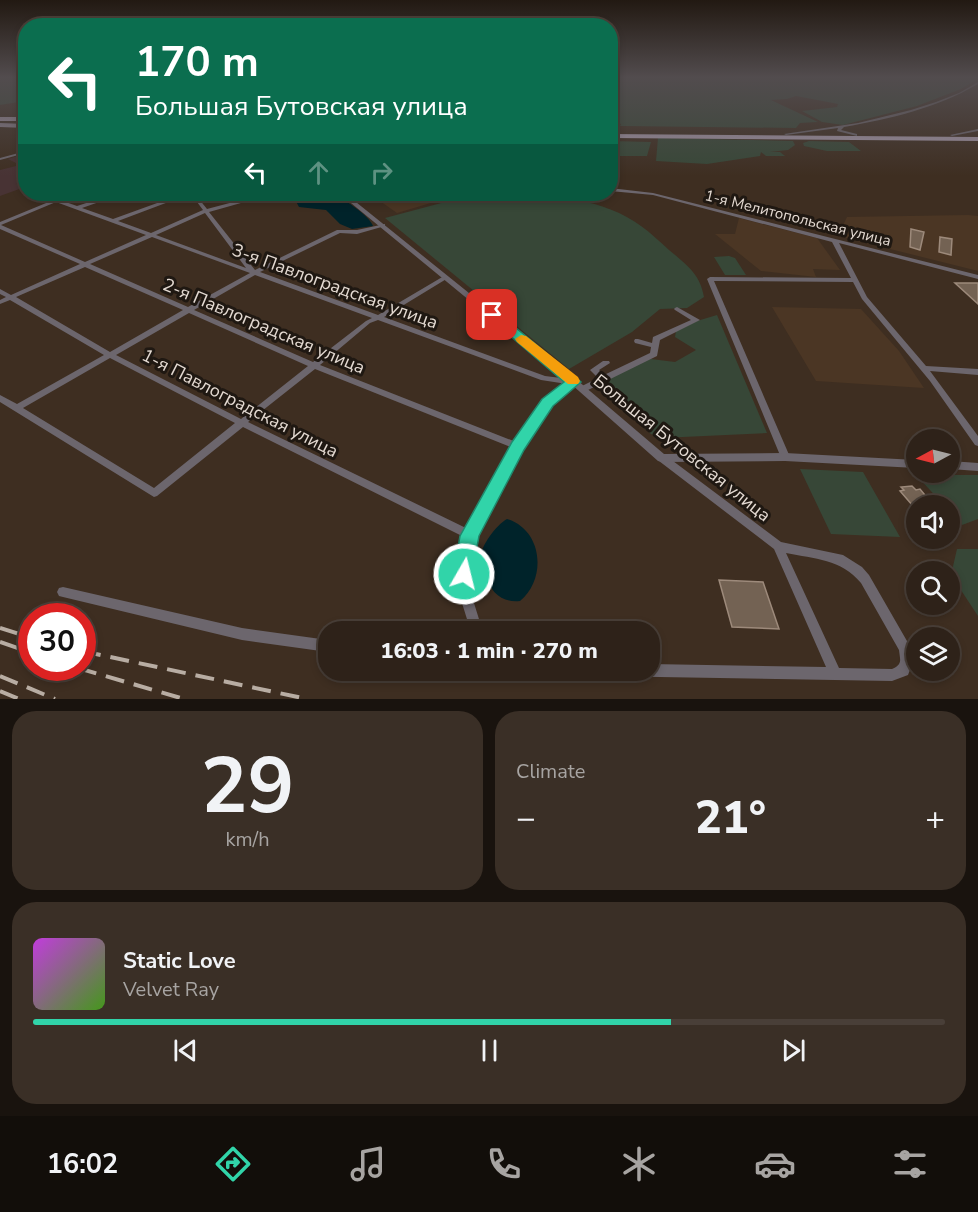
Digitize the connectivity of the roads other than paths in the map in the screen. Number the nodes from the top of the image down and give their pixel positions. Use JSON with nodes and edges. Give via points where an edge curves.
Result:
{"nodes":[{"id":1,"x":906,"y":111,"type":"edge"},
{"id":2,"x":0,"y":122,"type":"edge"},
{"id":3,"x":18,"y":123,"type":"edge"},
{"id":4,"x":844,"y":127,"type":"junction"},
{"id":5,"x":978,"y":130,"type":"edge"},
{"id":6,"x":618,"y":134,"type":"edge"},
{"id":7,"x":618,"y":134,"type":"edge"},
{"id":8,"x":786,"y":134,"type":"junction"},
{"id":9,"x":856,"y":135,"type":"junction"},
{"id":10,"x":952,"y":135,"type":"junction"},
{"id":11,"x":978,"y":138,"type":"edge"},
{"id":12,"x":18,"y":154,"type":"edge"},
{"id":13,"x":0,"y":159,"type":"edge"},
{"id":14,"x":618,"y":190,"type":"edge"},
{"id":15,"x":53,"y":201,"type":"edge"},
{"id":16,"x":58,"y":201,"type":"edge"},
{"id":17,"x":97,"y":201,"type":"edge"},
{"id":18,"x":166,"y":201,"type":"edge"},
{"id":19,"x":198,"y":201,"type":"edge"},
{"id":20,"x":242,"y":201,"type":"edge"},
{"id":21,"x":352,"y":201,"type":"edge"},
{"id":22,"x":77,"y":208,"type":"junction"},
{"id":23,"x":206,"y":211,"type":"junction"},
{"id":24,"x":113,"y":221,"type":"junction"},
{"id":25,"x":0,"y":225,"type":"edge"},
{"id":26,"x":383,"y":225,"type":"junction"},
{"id":27,"x":152,"y":235,"type":"junction"},
{"id":28,"x":835,"y":241,"type":"junction"},
{"id":29,"x":87,"y":264,"type":"junction"},
{"id":30,"x":254,"y":273,"type":"junction"},
{"id":31,"x":446,"y":277,"type":"junction"},
{"id":32,"x":978,"y":277,"type":"edge"},
{"id":33,"x":855,"y":280,"type":"junction"},
{"id":34,"x":0,"y":291,"type":"edge"},
{"id":35,"x":11,"y":297,"type":"junction"},
{"id":36,"x":0,"y":302,"type":"edge"},
{"id":37,"x":678,"y":309,"type":"dead end"},
{"id":38,"x":188,"y":310,"type":"junction"},
{"id":39,"x":380,"y":317,"type":"junction"},
{"id":40,"x":638,"y":341,"type":"dead end"},
{"id":41,"x":655,"y":346,"type":"junction"},
{"id":42,"x":110,"y":355,"type":"junction"},
{"id":43,"x":606,"y":363,"type":"dead end"},
{"id":44,"x":313,"y":365,"type":"junction"},
{"id":45,"x":925,"y":368,"type":"junction"},
{"id":46,"x":978,"y":372,"type":"edge"},
{"id":47,"x":603,"y":379,"type":"junction"},
{"id":48,"x":574,"y":382,"type":"junction"},
{"id":49,"x":583,"y":389,"type":"junction"},
{"id":50,"x":0,"y":398,"type":"edge"},
{"id":51,"x":17,"y":408,"type":"junction"},
{"id":52,"x":240,"y":422,"type":"junction"},
{"id":53,"x":978,"y":443,"type":"edge"},
{"id":54,"x":518,"y":446,"type":"junction"},
{"id":55,"x":785,"y":457,"type":"junction"},
{"id":56,"x":662,"y":458,"type":"junction"},
{"id":57,"x":906,"y":463,"type":"edge"},
{"id":58,"x":960,"y":466,"type":"edge"},
{"id":59,"x":978,"y":467,"type":"edge"},
{"id":60,"x":470,"y":536,"type":"junction"},
{"id":61,"x":778,"y":546,"type":"junction"},
{"id":62,"x":63,"y":592,"type":"dead end"},
{"id":63,"x":474,"y":621,"type":"edge"},
{"id":64,"x":318,"y":645,"type":"edge"},
{"id":65,"x":660,"y":671,"type":"edge"},
{"id":66,"x":834,"y":673,"type":"junction"}],
"edges":[{"from":1,"to":4,"type":"street"},
{"from":2,"to":3,"type":"main road"},
{"from":4,"to":8,"type":"street"},
{"from":4,"to":9,"type":"street","via":[[838,130]]},
{"from":5,"to":10,"type":"street"},
{"from":6,"to":8,"type":"main road"},
{"from":7,"to":11,"type":"main road"},
{"from":8,"to":9,"type":"main road"},
{"from":9,"to":10,"type":"main road"},
{"from":10,"to":11,"type":"main road"},
{"from":12,"to":13,"type":"street"},
{"from":14,"to":28,"type":"street","name":"1-я Мелитопольская улица","via":[[653,194]]},
{"from":15,"to":25,"type":"street"},
{"from":16,"to":22,"type":"street","name":"3-я Павлоградская улица"},
{"from":17,"to":22,"type":"street"},
{"from":18,"to":24,"type":"street"},
{"from":19,"to":23,"type":"street"},
{"from":20,"to":23,"type":"street"},
{"from":21,"to":26,"type":"street","name":"Большая Бутовская улица"},
{"from":22,"to":24,"type":"street","name":"3-я Павлоградская улица"},
{"from":23,"to":27,"type":"street"},
{"from":23,"to":30,"type":"street"},
{"from":24,"to":27,"type":"street","name":"3-я Павлоградская улица"},
{"from":25,"to":29,"type":"street","name":"2-я Павлоградская улица"},
{"from":26,"to":30,"type":"street","via":[[357,232],[339,231]]},
{"from":26,"to":31,"type":"street","name":"Большая Бутовская улица"},
{"from":27,"to":29,"type":"street"},
{"from":27,"to":30,"type":"street","name":"3-я Павлоградская улица"},
{"from":28,"to":32,"type":"street","name":"1-я Мелитопольская улица"},
{"from":28,"to":33,"type":"street"},
{"from":29,"to":35,"type":"street"},
{"from":29,"to":38,"type":"street","name":"2-я Павлоградская улица"},
{"from":30,"to":38,"type":"street"},
{"from":30,"to":39,"type":"street","name":"3-я Павлоградская улица"},
{"from":31,"to":39,"type":"street"},
{"from":31,"to":48,"type":"street","name":"Большая Бутовская улица"},
{"from":33,"to":45,"type":"street","via":[[872,308]]},
{"from":33,"to":55,"type":"street","via":[[710,279]]},
{"from":34,"to":35,"type":"street","name":"1-я Павлоградская улица"},
{"from":35,"to":36,"type":"street"},
{"from":35,"to":42,"type":"street","name":"1-я Павлоградская улица"},
{"from":37,"to":41,"type":"street","via":[[696,320],[656,339]]},
{"from":38,"to":42,"type":"street"},
{"from":38,"to":44,"type":"street","name":"2-я Павлоградская улица"},
{"from":39,"to":44,"type":"street"},
{"from":39,"to":48,"type":"street","name":"3-я Павлоградская улица","via":[[544,378]]},
{"from":40,"to":41,"type":"street"},
{"from":41,"to":47,"type":"street","via":[[654,354]]},
{"from":42,"to":51,"type":"street"},
{"from":42,"to":52,"type":"street","name":"1-я Павлоградская улица"},
{"from":43,"to":47,"type":"street","via":[[594,370]]},
{"from":44,"to":52,"type":"street"},
{"from":44,"to":54,"type":"street","name":"2-я Павлоградская улица"},
{"from":45,"to":46,"type":"street"},
{"from":45,"to":53,"type":"street"},
{"from":47,"to":49,"type":"street"},
{"from":48,"to":49,"type":"street","name":"Большая Бутовская улица"},
{"from":48,"to":54,"type":"street","via":[[548,403]]},
{"from":49,"to":56,"type":"street","name":"Большая Бутовская улица"},
{"from":50,"to":51,"type":"street"},
{"from":51,"to":52,"type":"street","via":[[154,493]]},
{"from":52,"to":60,"type":"street","name":"1-я Павлоградская улица"},
{"from":54,"to":60,"type":"street"},
{"from":55,"to":56,"type":"street"},
{"from":55,"to":57,"type":"street"},
{"from":56,"to":61,"type":"street","name":"Большая Бутовская улица"},
{"from":58,"to":59,"type":"street"},
{"from":60,"to":63,"type":"street","via":[[463,587]]},
{"from":61,"to":66,"type":"street"},
{"from":61,"to":66,"type":"street","via":[[839,559],[858,571],[905,648],[907,662],[903,670],[892,675]]},
{"from":62,"to":64,"type":"street","via":[[242,634]]},
{"from":65,"to":66,"type":"street"}]}
